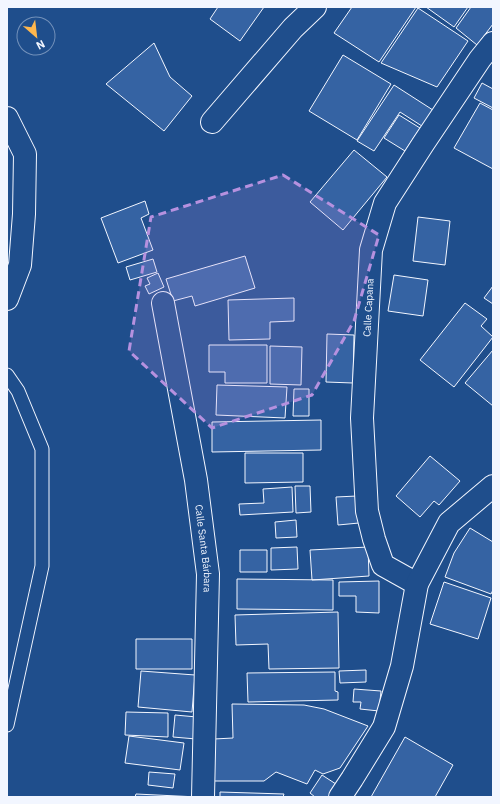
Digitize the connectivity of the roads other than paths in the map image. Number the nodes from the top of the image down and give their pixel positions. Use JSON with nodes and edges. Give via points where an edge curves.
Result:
{"nodes":[{"id":1,"x":315,"y":7,"type":"edge"},
{"id":2,"x":493,"y":43,"type":"edge"},
{"id":3,"x":7,"y":118,"type":"edge"},
{"id":4,"x":212,"y":122,"type":"dead end"},
{"id":5,"x":7,"y":299,"type":"edge"},
{"id":6,"x":163,"y":303,"type":"dead end"},
{"id":7,"x":7,"y":374,"type":"edge"},
{"id":8,"x":493,"y":486,"type":"edge"},
{"id":9,"x":417,"y":584,"type":"junction"},
{"id":10,"x":7,"y":725,"type":"edge"},
{"id":11,"x":203,"y":797,"type":"edge"},
{"id":12,"x":340,"y":797,"type":"edge"}],
"edges":[{"from":1,"to":4,"type":"street","via":[[293,28]]},
{"from":2,"to":9,"type":"street","name":"Calle Capana","via":[[385,203],[371,250],[362,418],[367,510],[383,565]]},
{"from":3,"to":5,"type":"street","via":[[24,154],[24,214],[20,265]]},
{"from":6,"to":11,"type":"street","name":"Calle Santa Bárbara","via":[[196,480],[208,574]]},
{"from":7,"to":10,"type":"lane","via":[[18,391],[42,449],[42,566]]},
{"from":8,"to":9,"type":"street","via":[[449,523]]},
{"from":9,"to":12,"type":"street","via":[[402,666],[384,727]]}]}
